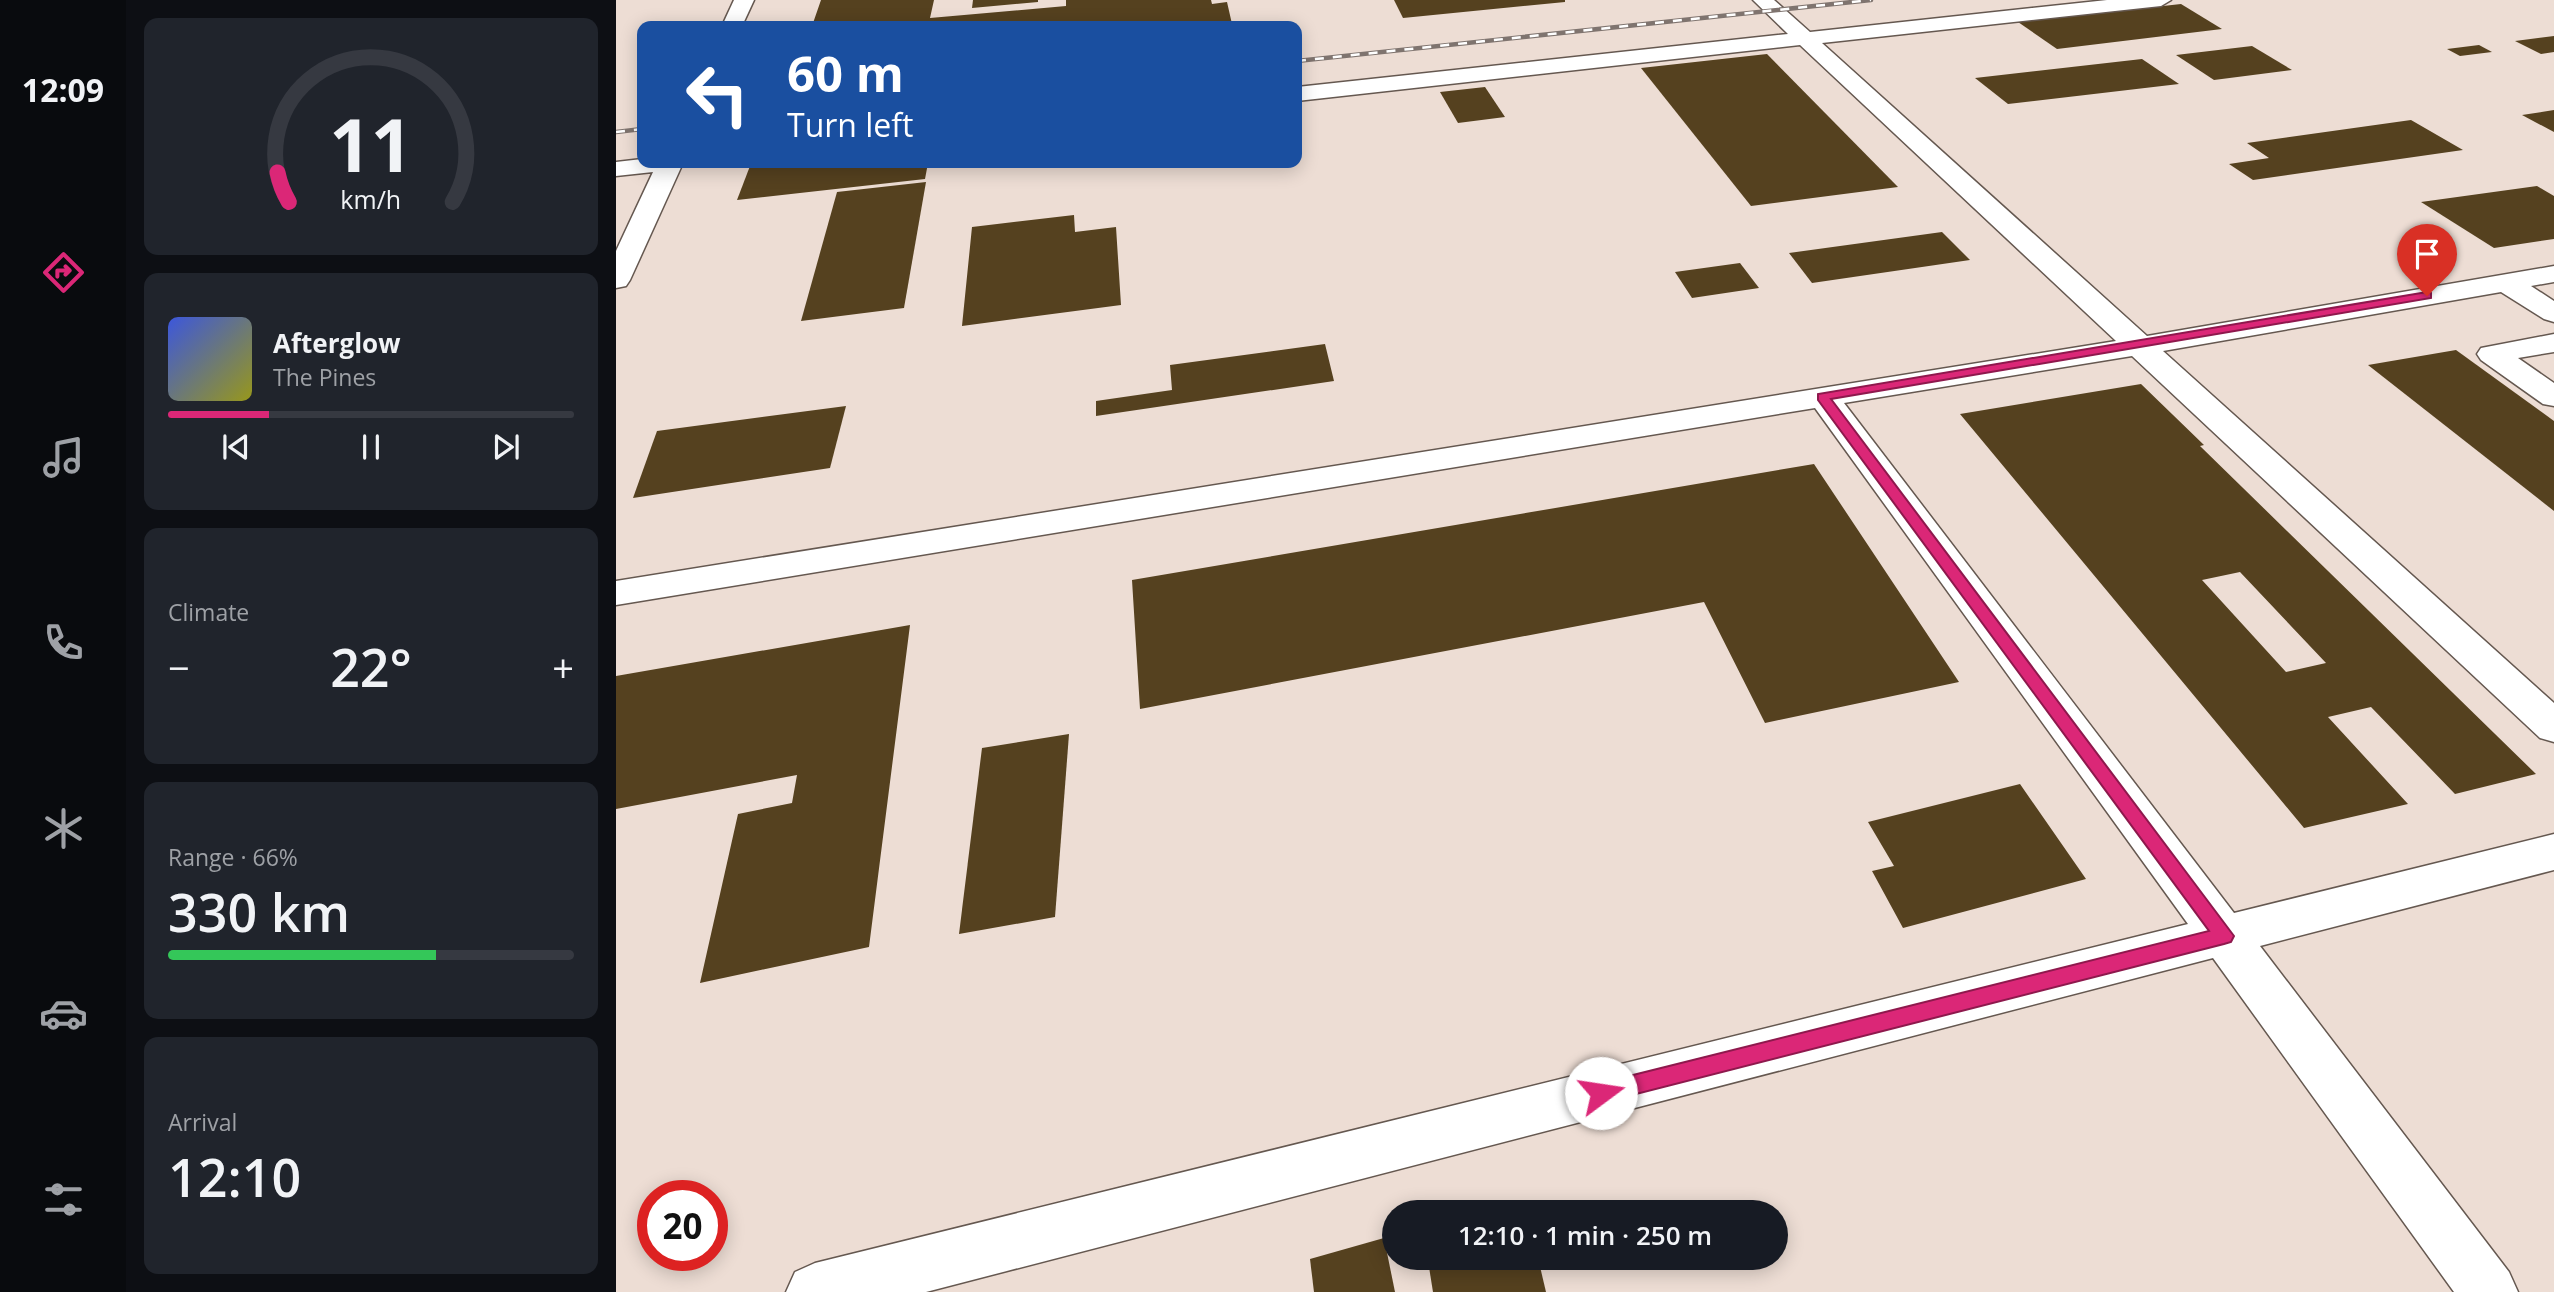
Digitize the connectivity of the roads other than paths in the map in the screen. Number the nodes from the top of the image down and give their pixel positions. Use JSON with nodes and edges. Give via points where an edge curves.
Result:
{"nodes":[{"id":1,"x":744,"y":0,"type":"edge"},
{"id":2,"x":1763,"y":0,"type":"edge"},
{"id":3,"x":2154,"y":0,"type":"edge"},
{"id":4,"x":734,"y":21,"type":"edge"},
{"id":5,"x":1805,"y":39,"type":"junction"},
{"id":6,"x":1302,"y":93,"type":"edge"},
{"id":7,"x":637,"y":167,"type":"edge"},
{"id":8,"x":668,"y":168,"type":"edge"},
{"id":9,"x":616,"y":169,"type":"edge"},
{"id":10,"x":2554,"y":274,"type":"edge"},
{"id":11,"x":616,"y":281,"type":"edge"},
{"id":12,"x":2505,"y":282,"type":"junction"},
{"id":13,"x":2554,"y":313,"type":"edge"},
{"id":14,"x":2554,"y":344,"type":"edge"},
{"id":15,"x":2139,"y":346,"type":"junction"},
{"id":16,"x":1823,"y":397,"type":"junction"},
{"id":17,"x":2554,"y":397,"type":"edge"},
{"id":18,"x":616,"y":593,"type":"edge"},
{"id":19,"x":2554,"y":727,"type":"edge"},
{"id":20,"x":2554,"y":852,"type":"edge"},
{"id":21,"x":2224,"y":936,"type":"junction"},
{"id":22,"x":815,"y":1292,"type":"edge"},
{"id":23,"x":2490,"y":1292,"type":"edge"}],
"edges":[{"from":1,"to":4,"type":"lane"},
{"from":2,"to":5,"type":"lane"},
{"from":3,"to":5,"type":"lane"},
{"from":5,"to":6,"type":"lane"},
{"from":5,"to":15,"type":"lane"},
{"from":7,"to":9,"type":"lane"},
{"from":8,"to":11,"type":"lane"},
{"from":10,"to":12,"type":"lane"},
{"from":12,"to":13,"type":"lane"},
{"from":12,"to":15,"type":"lane"},
{"from":14,"to":17,"type":"lane","via":[[2492,354]]},
{"from":15,"to":16,"type":"lane"},
{"from":15,"to":19,"type":"lane"},
{"from":16,"to":18,"type":"lane"},
{"from":16,"to":21,"type":"lane"},
{"from":20,"to":21,"type":"lane"},
{"from":21,"to":22,"type":"lane"},
{"from":21,"to":23,"type":"lane"}]}
